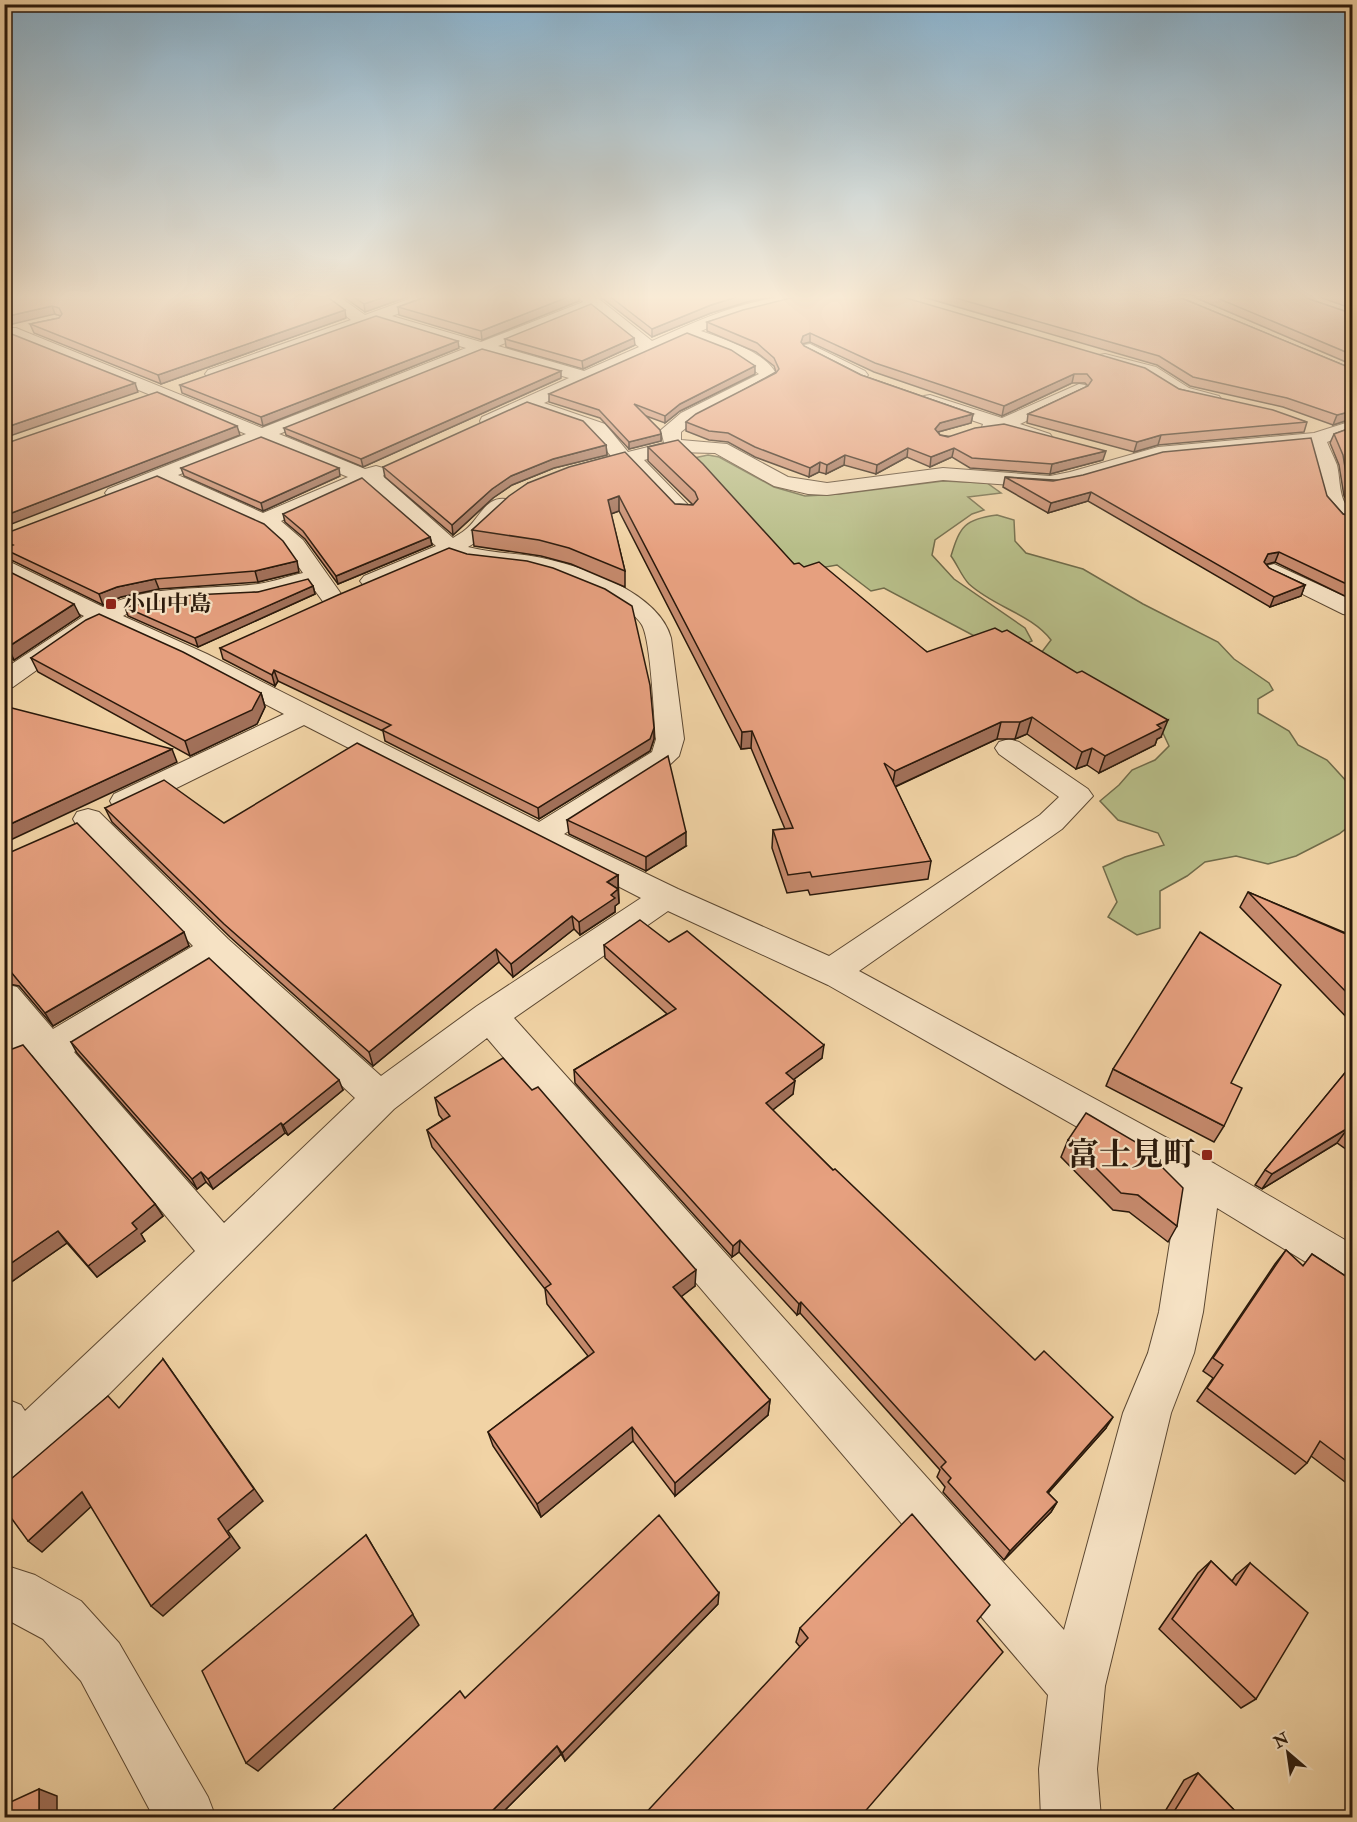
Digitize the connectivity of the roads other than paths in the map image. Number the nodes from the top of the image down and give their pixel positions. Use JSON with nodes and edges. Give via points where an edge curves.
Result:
{"nodes":[{"id":1,"x":112,"y":380,"type":"edge"},
{"id":2,"x":195,"y":380,"type":"edge"},
{"id":3,"x":401,"y":380,"type":"edge"},
{"id":4,"x":577,"y":380,"type":"edge"},
{"id":5,"x":760,"y":380,"type":"edge"},
{"id":6,"x":874,"y":380,"type":"edge"},
{"id":7,"x":1167,"y":380,"type":"edge"},
{"id":8,"x":879,"y":382,"type":"edge"},
{"id":9,"x":1079,"y":389,"type":"edge"},
{"id":10,"x":912,"y":394,"type":"edge"},
{"id":11,"x":148,"y":397,"type":"junction"},
{"id":12,"x":527,"y":403,"type":"junction"},
{"id":13,"x":1230,"y":403,"type":"edge"},
{"id":14,"x":1301,"y":422,"type":"edge"},
{"id":15,"x":1003,"y":425,"type":"junction"},
{"id":16,"x":473,"y":428,"type":"edge"},
{"id":17,"x":962,"y":432,"type":"edge"},
{"id":18,"x":1334,"y":433,"type":"edge"},
{"id":19,"x":261,"y":435,"type":"junction"},
{"id":20,"x":1056,"y":441,"type":"edge"},
{"id":21,"x":675,"y":446,"type":"junction"},
{"id":22,"x":1106,"y":451,"type":"edge"},
{"id":23,"x":627,"y":458,"type":"junction"},
{"id":24,"x":1132,"y":459,"type":"junction"},
{"id":25,"x":388,"y":467,"type":"edge"},
{"id":26,"x":159,"y":475,"type":"junction"},
{"id":27,"x":563,"y":476,"type":"edge"},
{"id":28,"x":366,"y":477,"type":"junction"},
{"id":29,"x":516,"y":495,"type":"edge"},
{"id":30,"x":93,"y":502,"type":"edge"},
{"id":31,"x":685,"y":513,"type":"edge"},
{"id":32,"x":265,"y":520,"type":"junction"},
{"id":33,"x":1353,"y":521,"type":"edge"},
{"id":34,"x":451,"y":548,"type":"junction"},
{"id":35,"x":4,"y":566,"type":"edge"},
{"id":36,"x":1274,"y":571,"type":"edge"},
{"id":37,"x":317,"y":576,"type":"junction"},
{"id":38,"x":332,"y":598,"type":"junction"},
{"id":39,"x":311,"y":607,"type":"edge"},
{"id":40,"x":1353,"y":609,"type":"edge"},
{"id":41,"x":101,"y":615,"type":"junction"},
{"id":42,"x":4,"y":681,"type":"edge"},
{"id":43,"x":303,"y":716,"type":"junction"},
{"id":44,"x":1009,"y":748,"type":"edge"},
{"id":45,"x":540,"y":836,"type":"junction"},
{"id":46,"x":666,"y":897,"type":"junction"},
{"id":47,"x":216,"y":948,"type":"junction"},
{"id":48,"x":832,"y":972,"type":"junction"},
{"id":49,"x":4,"y":997,"type":"edge"},
{"id":50,"x":490,"y":1016,"type":"junction"},
{"id":51,"x":43,"y":1041,"type":"junction"},
{"id":52,"x":4,"y":1053,"type":"edge"},
{"id":53,"x":380,"y":1098,"type":"junction"},
{"id":54,"x":1201,"y":1177,"type":"junction"},
{"id":55,"x":223,"y":1253,"type":"junction"},
{"id":56,"x":1353,"y":1267,"type":"edge"},
{"id":57,"x":10,"y":1444,"type":"edge"},
{"id":58,"x":4,"y":1591,"type":"edge"},
{"id":59,"x":1077,"y":1686,"type":"junction"},
{"id":60,"x":187,"y":1818,"type":"edge"},
{"id":61,"x":1071,"y":1818,"type":"edge"}],
"edges":[{"from":1,"to":11,"type":"street"},
{"from":2,"to":11,"type":"street"},
{"from":3,"to":19,"type":"street"},
{"from":4,"to":12,"type":"street"},
{"from":5,"to":21,"type":"street","via":[[688,417],[671,430]]},
{"from":6,"to":8,"type":"street"},
{"from":7,"to":13,"type":"street","via":[[1183,392]]},
{"from":9,"to":15,"type":"street"},
{"from":10,"to":15,"type":"street"},
{"from":11,"to":19,"type":"street"},
{"from":12,"to":16,"type":"street"},
{"from":12,"to":23,"type":"street","via":[[592,424]]},
{"from":14,"to":18,"type":"street"},
{"from":15,"to":17,"type":"street"},
{"from":15,"to":20,"type":"street"},
{"from":18,"to":24,"type":"street"},
{"from":18,"to":33,"type":"street","via":[[1327,465],[1332,500],[1338,512]]},
{"from":19,"to":26,"type":"street"},
{"from":19,"to":28,"type":"street"},
{"from":21,"to":23,"type":"street"},
{"from":21,"to":24,"type":"street","via":[[720,448],[781,482],[827,489],[943,474],[1050,482]]},
{"from":22,"to":24,"type":"street"},
{"from":23,"to":27,"type":"street"},
{"from":23,"to":31,"type":"street"},
{"from":25,"to":28,"type":"street"},
{"from":26,"to":30,"type":"street"},
{"from":26,"to":32,"type":"street"},
{"from":28,"to":32,"type":"street"},
{"from":28,"to":34,"type":"street","via":[[376,481]]},
{"from":29,"to":34,"type":"street","via":[[485,519],[475,534]]},
{"from":32,"to":37,"type":"street","via":[[294,545]]},
{"from":34,"to":38,"type":"street"},
{"from":34,"to":45,"type":"street","via":[[464,554],[570,573],[627,600],[654,624],[670,739],[665,756]]},
{"from":35,"to":41,"type":"street"},
{"from":36,"to":40,"type":"street"},
{"from":37,"to":38,"type":"street"},
{"from":37,"to":41,"type":"street","via":[[252,592],[143,601]]},
{"from":38,"to":39,"type":"street"},
{"from":41,"to":42,"type":"street"},
{"from":41,"to":43,"type":"street","via":[[208,654]]},
{"from":43,"to":45,"type":"street"},
{"from":43,"to":47,"type":"street","via":[[78,824]]},
{"from":44,"to":48,"type":"street","via":[[1078,796],[1051,822]]},
{"from":45,"to":46,"type":"street"},
{"from":46,"to":48,"type":"street"},
{"from":46,"to":50,"type":"street"},
{"from":47,"to":51,"type":"street"},
{"from":47,"to":53,"type":"street"},
{"from":48,"to":54,"type":"street"},
{"from":49,"to":51,"type":"street"},
{"from":50,"to":53,"type":"street"},
{"from":50,"to":59,"type":"street"},
{"from":51,"to":52,"type":"street"},
{"from":51,"to":55,"type":"street"},
{"from":53,"to":55,"type":"street"},
{"from":54,"to":56,"type":"street"},
{"from":54,"to":59,"type":"street","via":[[1174,1343],[1147,1413]]},
{"from":55,"to":57,"type":"street"},
{"from":58,"to":60,"type":"street","via":[[62,1620],[100,1662]]},
{"from":59,"to":61,"type":"street","via":[[1068,1769]]}]}
